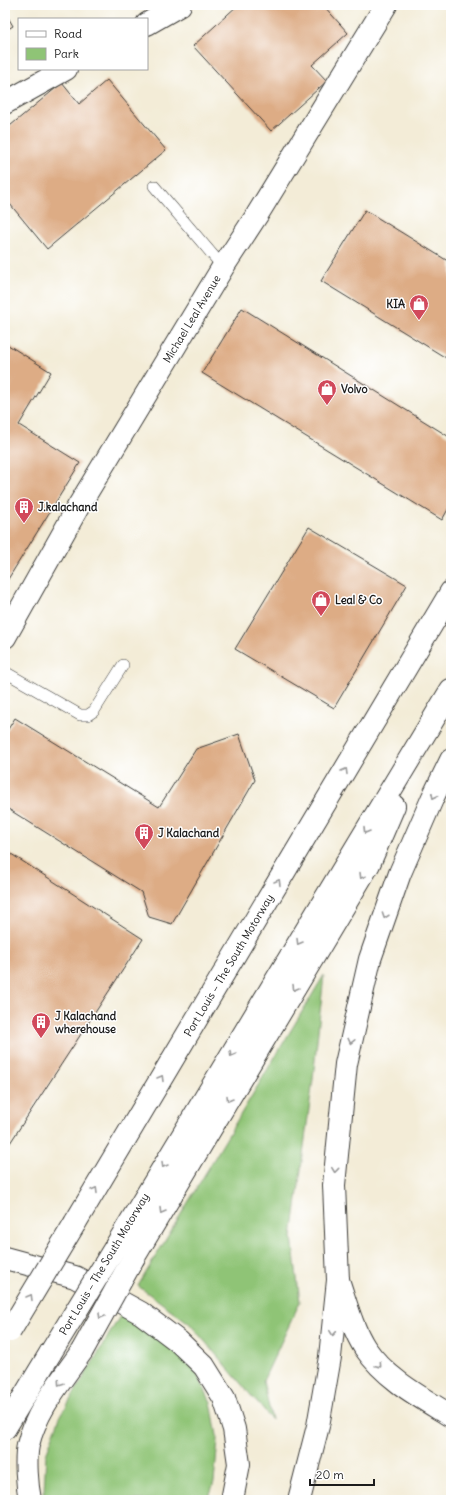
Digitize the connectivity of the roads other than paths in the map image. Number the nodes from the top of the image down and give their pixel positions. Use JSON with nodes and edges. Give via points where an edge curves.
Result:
{"nodes":[{"id":1,"x":180,"y":5,"type":"edge"},
{"id":2,"x":386,"y":5,"type":"edge"},
{"id":3,"x":148,"y":23,"type":"edge"},
{"id":4,"x":64,"y":70,"type":"edge"},
{"id":5,"x":5,"y":104,"type":"edge"},
{"id":6,"x":154,"y":186,"type":"dead end"},
{"id":7,"x":223,"y":267,"type":"junction"},
{"id":8,"x":451,"y":592,"type":"edge"},
{"id":9,"x":5,"y":637,"type":"edge"},
{"id":10,"x":123,"y":665,"type":"dead end"},
{"id":11,"x":5,"y":672,"type":"edge"},
{"id":12,"x":451,"y":690,"type":"edge"},
{"id":13,"x":429,"y":726,"type":"junction"},
{"id":14,"x":451,"y":760,"type":"edge"},
{"id":15,"x":5,"y":1258,"type":"edge"},
{"id":16,"x":338,"y":1280,"type":"junction"},
{"id":17,"x":6,"y":1336,"type":"edge"},
{"id":18,"x":451,"y":1416,"type":"edge"},
{"id":19,"x":5,"y":1428,"type":"edge"},
{"id":20,"x":30,"y":1500,"type":"edge"},
{"id":21,"x":232,"y":1500,"type":"edge"},
{"id":22,"x":299,"y":1500,"type":"edge"}],
"edges":[{"from":1,"to":3,"type":"main road"},
{"from":2,"to":7,"type":"main road","name":"Michael Leal Avenue"},
{"from":4,"to":5,"type":"main road"},
{"from":6,"to":7,"type":"lane"},
{"from":7,"to":9,"type":"main road","name":"Michael Leal Avenue","via":[[78,506]]},
{"from":17,"to":8,"type":"main road","name":"Port Louis – The South Motorway","one_way":true,"bridge":true},
{"from":10,"to":11,"type":"lane","via":[[94,711],[88,715],[80,715]]},
{"from":12,"to":13,"type":"main road","name":"Port Louis – The South Motorway"},
{"from":13,"to":19,"type":"main road","name":"Port Louis – The South Motorway","one_way":true,"bridge":true},
{"from":13,"to":20,"type":"main road","one_way":true,"bridge":true,"via":[[369,864],[134,1258],[82,1351],[39,1415],[28,1445],[27,1483]]},
{"from":14,"to":16,"type":"main road","one_way":true,"via":[[400,873],[370,959],[346,1064],[334,1185]]},
{"from":15,"to":21,"type":"main road","via":[[75,1277],[141,1313],[178,1341],[204,1366],[224,1398],[234,1429],[239,1464]]},
{"from":16,"to":18,"type":"main road","one_way":true,"via":[[365,1348],[388,1375]]},
{"from":16,"to":22,"type":"main road","one_way":true,"via":[[330,1357],[318,1426]]}]}
